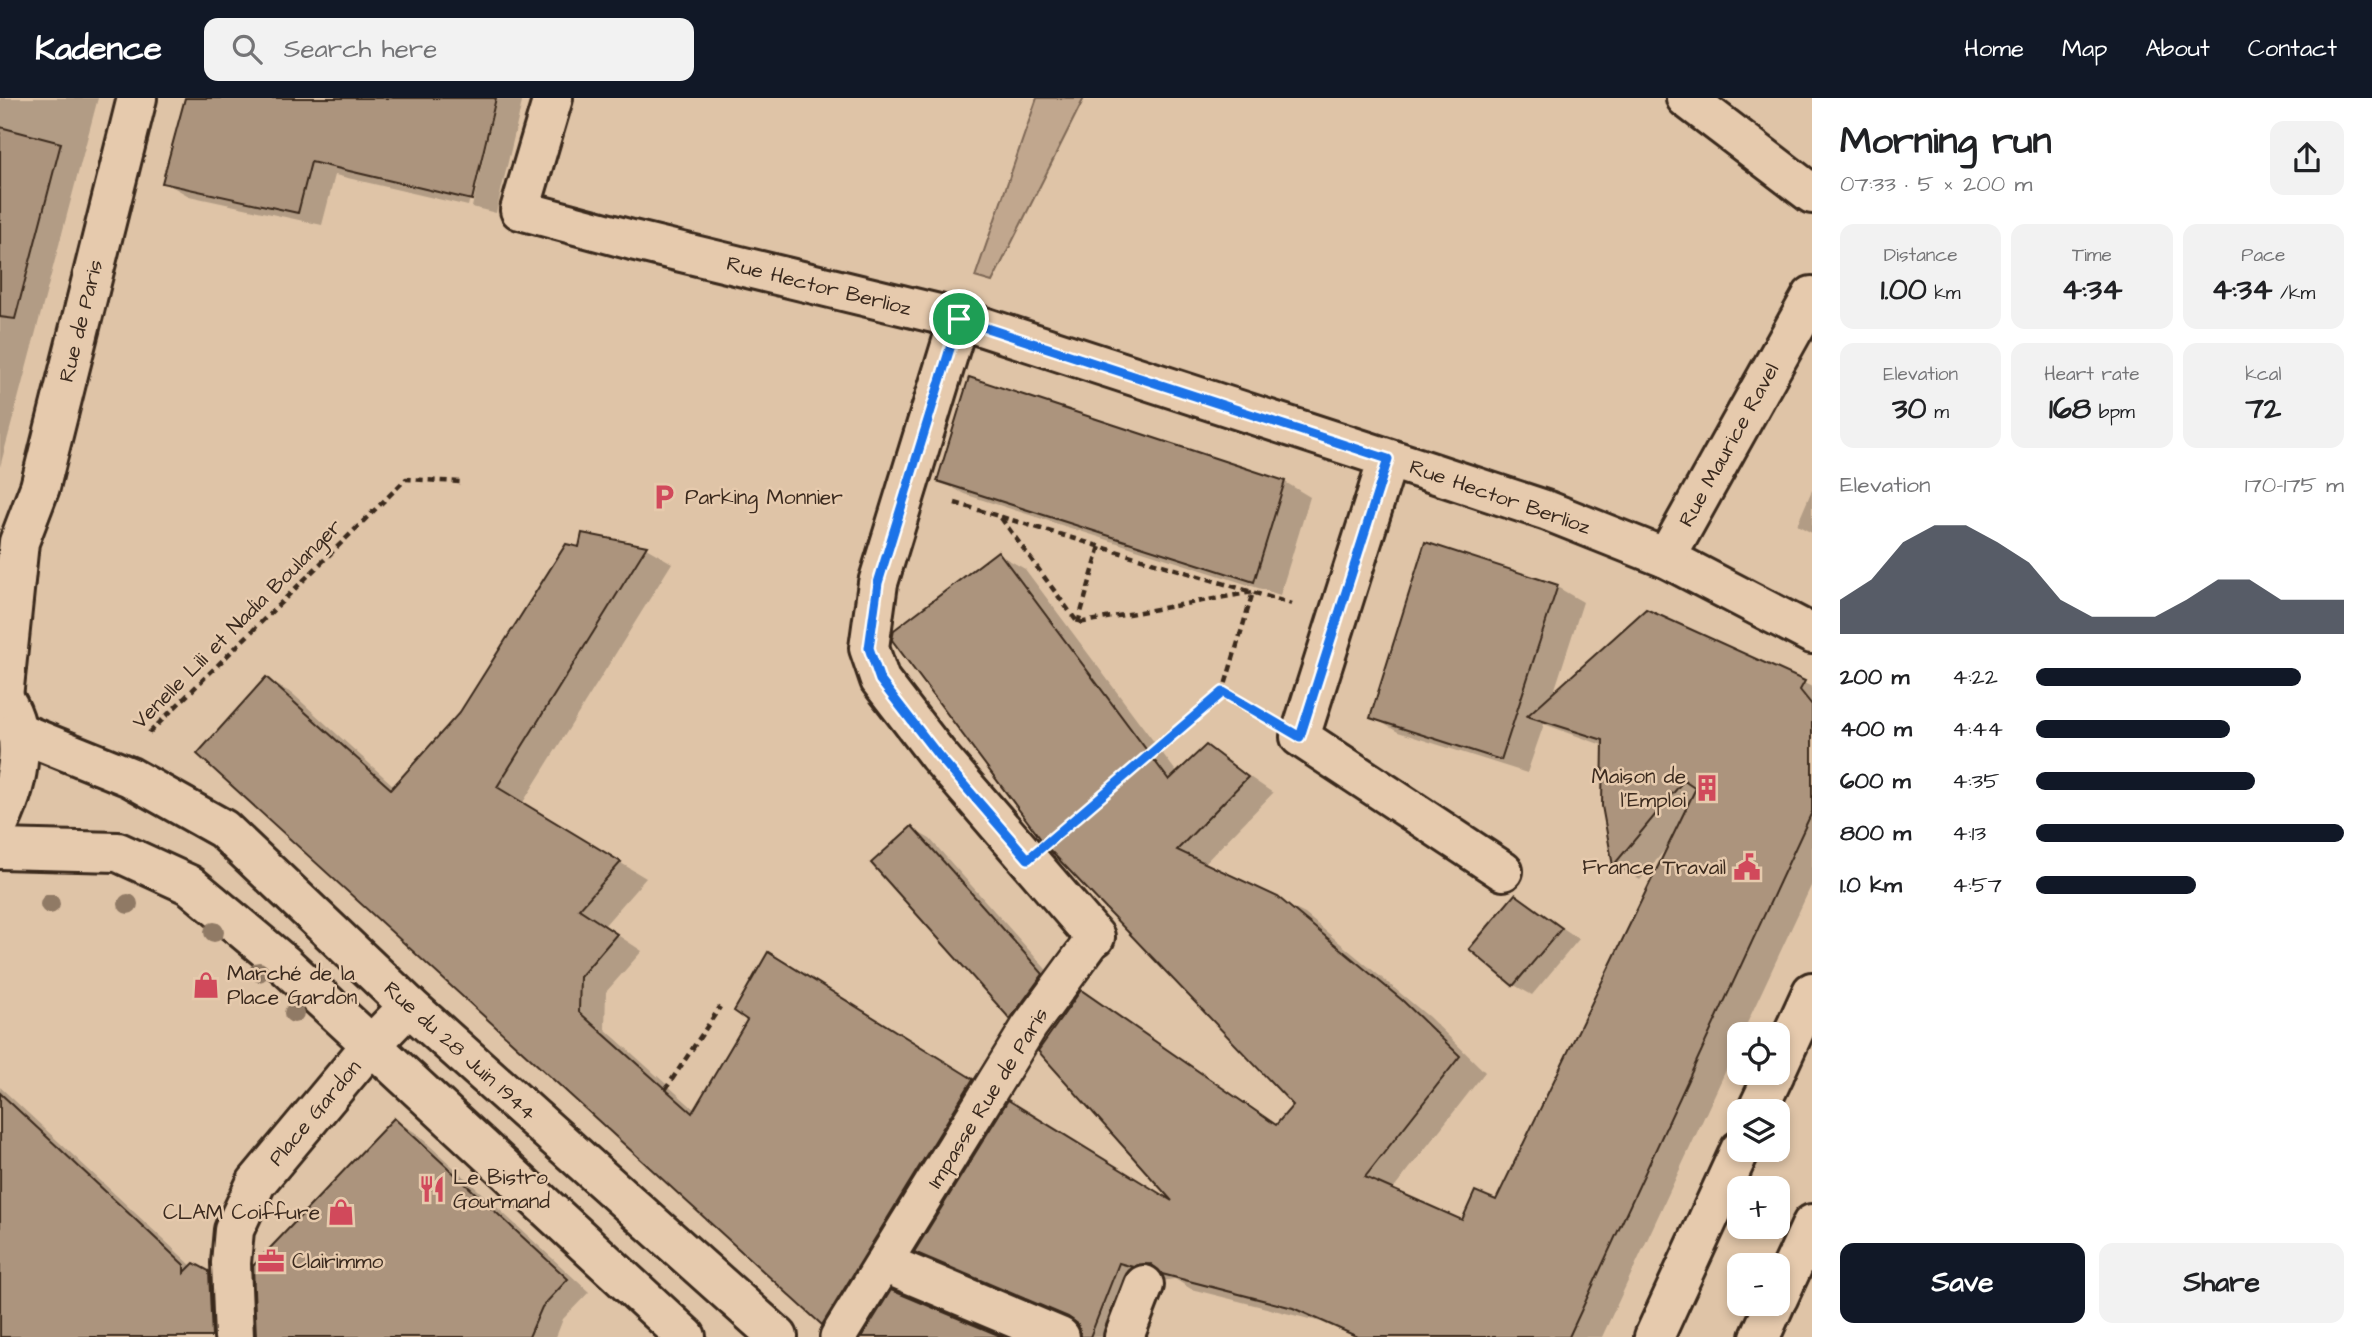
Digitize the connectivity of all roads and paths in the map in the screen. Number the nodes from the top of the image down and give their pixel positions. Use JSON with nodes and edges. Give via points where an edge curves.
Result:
{"nodes":[{"id":1,"x":137,"y":98,"type":"edge"},
{"id":2,"x":553,"y":98,"type":"edge"},
{"id":3,"x":1686,"y":98,"type":"edge"},
{"id":4,"x":1812,"y":194,"type":"edge"},
{"id":5,"x":1812,"y":296,"type":"edge"},
{"id":6,"x":959,"y":319,"type":"junction"},
{"id":7,"x":1388,"y":459,"type":"junction"},
{"id":8,"x":460,"y":482,"type":"dead end"},
{"id":9,"x":907,"y":488,"type":"junction"},
{"id":10,"x":1001,"y":517,"type":"junction"},
{"id":11,"x":1100,"y":547,"type":"junction"},
{"id":12,"x":9,"y":549,"type":"edge"},
{"id":13,"x":1666,"y":558,"type":"junction"},
{"id":14,"x":1253,"y":592,"type":"junction"},
{"id":15,"x":1337,"y":618,"type":"junction"},
{"id":16,"x":1078,"y":623,"type":"junction"},
{"id":17,"x":1812,"y":634,"type":"edge"},
{"id":18,"x":1223,"y":692,"type":"junction"},
{"id":19,"x":6,"y":707,"type":"edge"},
{"id":20,"x":1300,"y":737,"type":"junction"},
{"id":21,"x":114,"y":770,"type":"junction"},
{"id":22,"x":0,"y":822,"type":"edge"},
{"id":23,"x":0,"y":849,"type":"edge"},
{"id":24,"x":1028,"y":859,"type":"junction"},
{"id":25,"x":1503,"y":871,"type":"dead end"},
{"id":26,"x":1095,"y":936,"type":"joint"},
{"id":27,"x":1812,"y":992,"type":"edge"},
{"id":28,"x":409,"y":1006,"type":"junction"},
{"id":29,"x":720,"y":1007,"type":"dead end"},
{"id":30,"x":1790,"y":1040,"type":"edge"},
{"id":31,"x":371,"y":1045,"type":"junction"},
{"id":32,"x":665,"y":1090,"type":"dead end"},
{"id":33,"x":1734,"y":1162,"type":"edge"},
{"id":34,"x":1812,"y":1224,"type":"edge"},
{"id":35,"x":886,"y":1264,"type":"junction"},
{"id":36,"x":1790,"y":1272,"type":"edge"},
{"id":37,"x":1144,"y":1285,"type":"dead end"},
{"id":38,"x":1770,"y":1316,"type":"edge"},
{"id":39,"x":234,"y":1337,"type":"edge"},
{"id":40,"x":686,"y":1337,"type":"edge"},
{"id":41,"x":778,"y":1337,"type":"edge"},
{"id":42,"x":838,"y":1337,"type":"edge"},
{"id":43,"x":1060,"y":1337,"type":"edge"},
{"id":44,"x":1124,"y":1337,"type":"edge"},
{"id":45,"x":1654,"y":1337,"type":"edge"},
{"id":46,"x":1760,"y":1337,"type":"edge"}],
"edges":[{"from":1,"to":12,"type":"street","name":"Rue de Paris","via":[[40,487]]},
{"from":2,"to":6,"type":"street","name":"Rue Hector Berlioz","via":[[520,210]]},
{"from":3,"to":4,"type":"street"},
{"from":5,"to":13,"type":"street","name":"Rue Maurice Ravel"},
{"from":6,"to":7,"type":"street","name":"Rue Hector Berlioz"},
{"from":6,"to":9,"type":"street"},
{"from":7,"to":13,"type":"street","name":"Rue Hector Berlioz","via":[[1548,511]]},
{"from":7,"to":15,"type":"street"},
{"from":8,"to":21,"type":"path","name":"Venelle Lili et Nadia Boulanger","via":[[406,479]]},
{"from":9,"to":10,"type":"path"},
{"from":9,"to":24,"type":"street","via":[[878,583],[869,648],[880,680]]},
{"from":10,"to":11,"type":"path"},
{"from":10,"to":16,"type":"path"},
{"from":11,"to":14,"type":"path"},
{"from":11,"to":16,"type":"path"},
{"from":12,"to":19,"type":"street","name":"Rue de Paris"},
{"from":13,"to":17,"type":"street","name":"Rue Hector Berlioz"},
{"from":14,"to":15,"type":"path"},
{"from":14,"to":16,"type":"path"},
{"from":14,"to":18,"type":"path"},
{"from":15,"to":20,"type":"street"},
{"from":18,"to":20,"type":"path"},
{"from":18,"to":24,"type":"path"},
{"from":19,"to":21,"type":"street","name":"Rue du 28 Juin 1944"},
{"from":19,"to":22,"type":"street","via":[[19,763],[13,795]]},
{"from":20,"to":25,"type":"street"},
{"from":21,"to":28,"type":"street","name":"Rue du 28 Juin 1944","via":[[223,829]]},
{"from":23,"to":31,"type":"street","via":[[118,852],[190,885]]},
{"from":24,"to":26,"type":"street"},
{"from":26,"to":35,"type":"street","name":"Impasse Rue de Paris","via":[[1029,1027]]},
{"from":27,"to":30,"type":"street"},
{"from":28,"to":31,"type":"street","name":"Place Gardon"},
{"from":28,"to":41,"type":"street","name":"Rue du 28 Juin 1944"},
{"from":29,"to":32,"type":"path"},
{"from":31,"to":39,"type":"street","name":"Place Gardon","via":[[256,1183],[234,1230]]},
{"from":31,"to":40,"type":"street"},
{"from":33,"to":45,"type":"street"},
{"from":34,"to":36,"type":"street"},
{"from":35,"to":42,"type":"street","name":"Impasse Rue de Paris"},
{"from":35,"to":43,"type":"street"},
{"from":37,"to":44,"type":"street"},
{"from":38,"to":46,"type":"street"}]}
